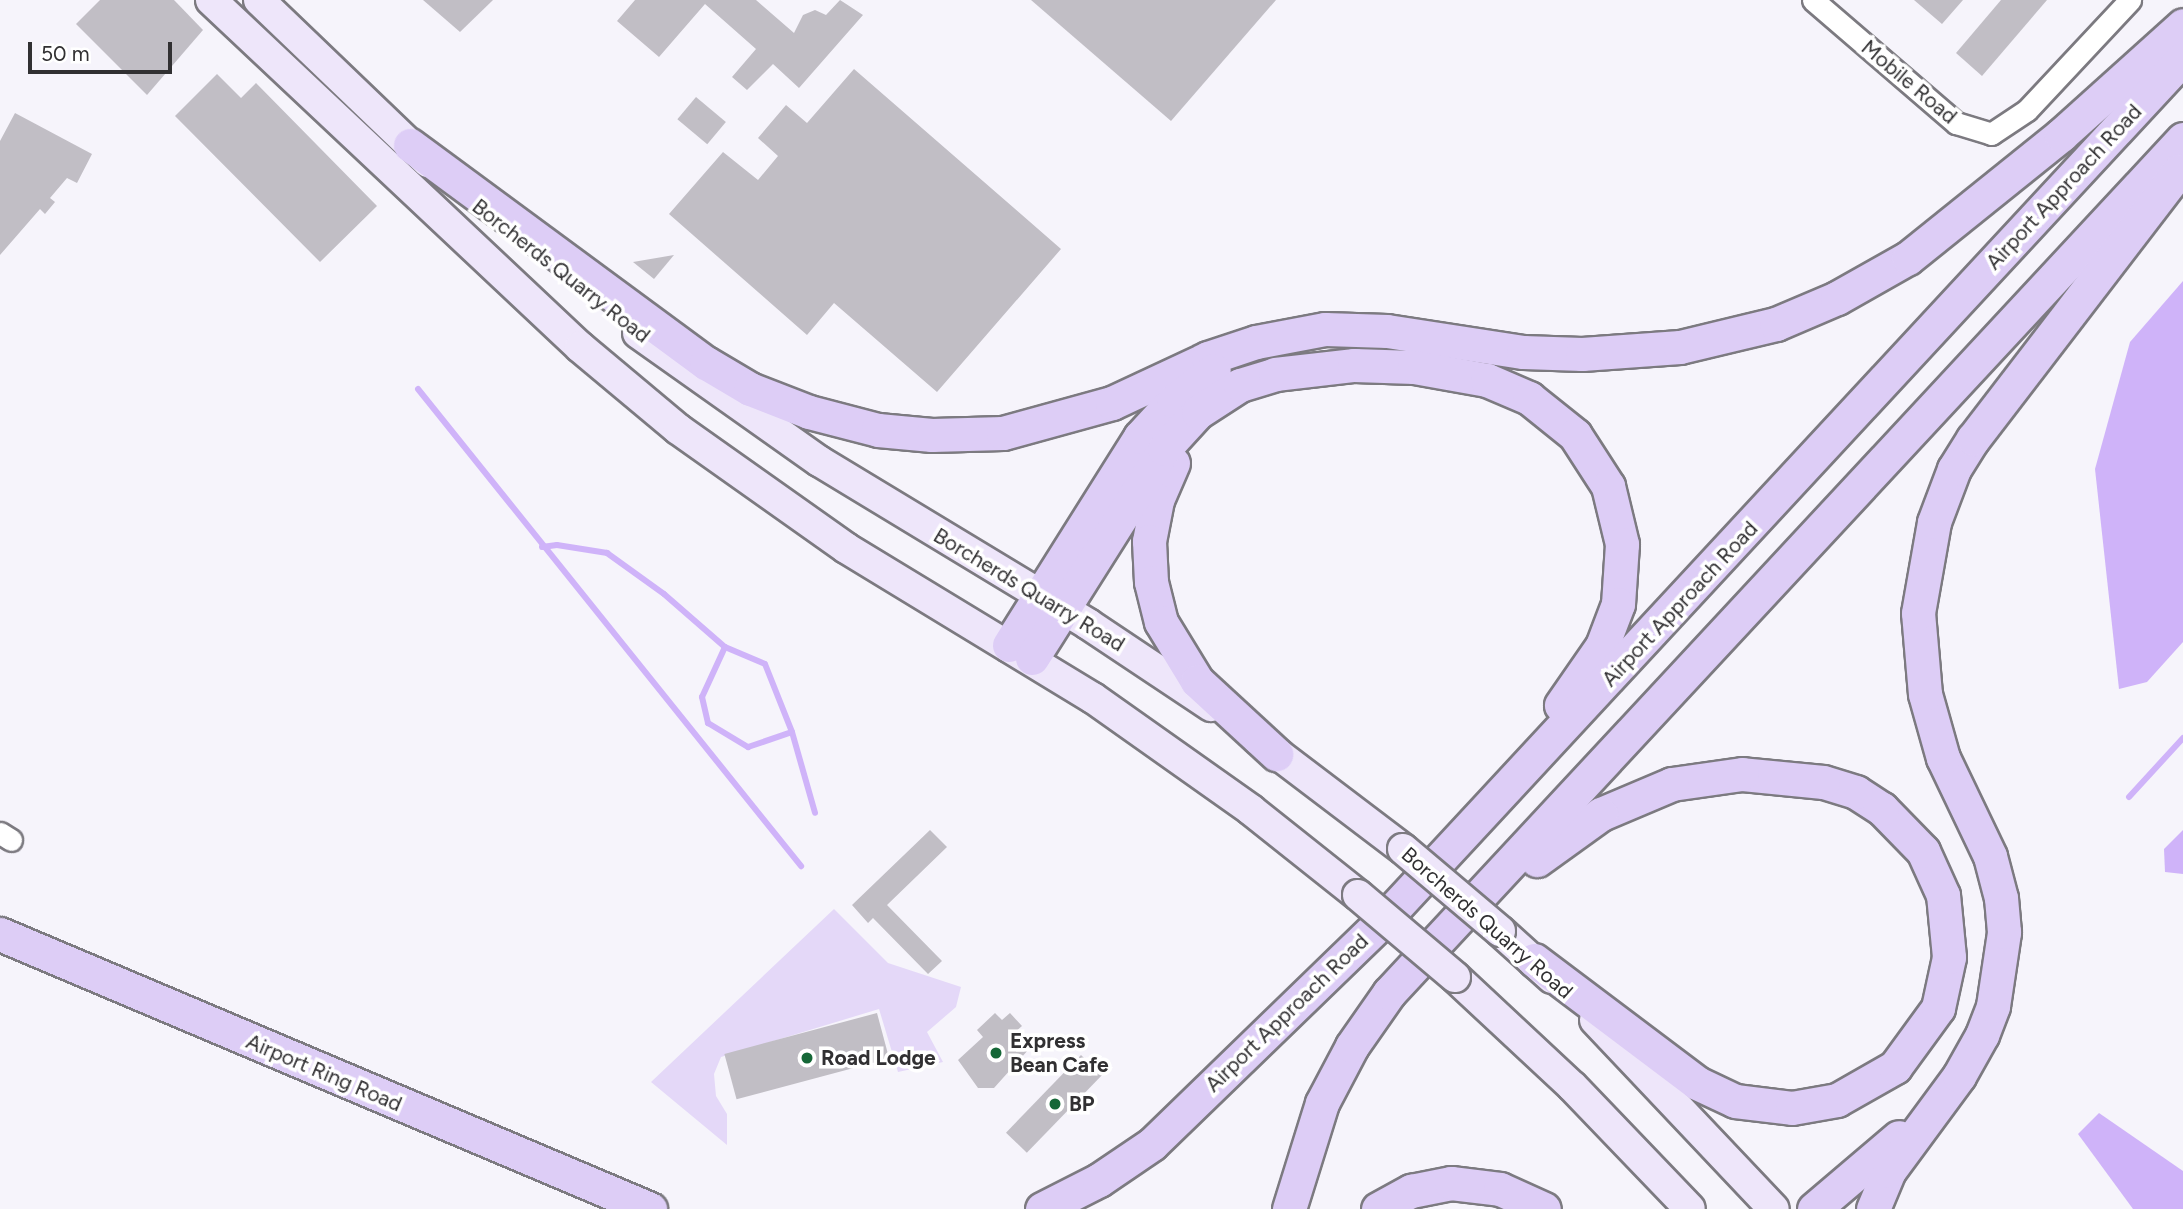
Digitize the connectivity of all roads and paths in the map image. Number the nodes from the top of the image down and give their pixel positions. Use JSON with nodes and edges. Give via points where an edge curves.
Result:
{"nodes":[{"id":1,"x":211,"y":0,"type":"edge"},
{"id":2,"x":259,"y":0,"type":"edge"},
{"id":3,"x":1813,"y":0,"type":"edge"},
{"id":4,"x":2130,"y":0,"type":"edge"},
{"id":5,"x":2183,"y":25,"type":"edge"},
{"id":6,"x":2183,"y":58,"type":"edge"},
{"id":7,"x":2183,"y":139,"type":"edge"},
{"id":8,"x":410,"y":145,"type":"junction"},
{"id":9,"x":2183,"y":166,"type":"edge"},
{"id":10,"x":1279,"y":339,"type":"junction"},
{"id":11,"x":1334,"y":366,"type":"junction"},
{"id":12,"x":1051,"y":602,"type":"junction"},
{"id":13,"x":1020,"y":652,"type":"junction"},
{"id":14,"x":1276,"y":754,"type":"junction"},
{"id":15,"x":1452,"y":850,"type":"junction"},
{"id":16,"x":1488,"y":891,"type":"junction"},
{"id":17,"x":0,"y":934,"type":"edge"},
{"id":18,"x":1534,"y":961,"type":"junction"},
{"id":19,"x":1930,"y":1110,"type":"junction"},
{"id":20,"x":644,"y":1208,"type":"edge"},
{"id":21,"x":1042,"y":1209,"type":"edge"},
{"id":22,"x":1289,"y":1209,"type":"edge"},
{"id":23,"x":1378,"y":1209,"type":"edge"},
{"id":24,"x":1544,"y":1209,"type":"edge"},
{"id":25,"x":1690,"y":1209,"type":"edge"},
{"id":26,"x":1774,"y":1209,"type":"edge"},
{"id":27,"x":1814,"y":1209,"type":"edge"},
{"id":28,"x":1873,"y":1209,"type":"edge"}],
"edges":[{"from":1,"to":13,"type":"main road","name":"Borcherds Quarry Road","via":[[570,338],[648,405],[803,519]]},
{"from":2,"to":8,"type":"main road","name":"Borcherds Quarry Road"},
{"from":3,"to":4,"type":"street","name":"Mobile Road","via":[[1956,123],[1992,134],[2027,110]]},
{"from":5,"to":10,"type":"main road","via":[[2061,135],[1908,258],[1837,298],[1776,324],[1680,347],[1631,353],[1523,352],[1431,335],[1351,329]]},
{"from":6,"to":15,"type":"main road","name":"Airport Approach Road"},
{"from":7,"to":16,"type":"main road"},
{"from":8,"to":10,"type":"main road","via":[[717,370],[789,406],[845,423],[932,435],[1012,432],[1112,403],[1208,358]]},
{"from":8,"to":12,"type":"main road","name":"Borcherds Quarry Road","via":[[531,250],[725,397],[883,502]]},
{"from":9,"to":19,"type":"main road","via":[[1965,451],[1930,535],[1918,612],[1925,694],[1943,758],[1990,856],[2004,932],[1997,987],[1985,1027],[1959,1076]]},
{"from":10,"to":12,"type":"main road","via":[[1212,371],[1158,415],[1134,445]]},
{"from":11,"to":12,"type":"main road","via":[[1255,379],[1211,402],[1164,449]]},
{"from":11,"to":14,"type":"main road","via":[[1284,376],[1255,388],[1204,424],[1167,474],[1151,527],[1153,596],[1173,647],[1197,681]]},
{"from":11,"to":15,"type":"main road","via":[[1434,369],[1487,380],[1529,398],[1585,447],[1601,472],[1617,514],[1622,574],[1618,604],[1602,646]]},
{"from":12,"to":13,"type":"main road"},
{"from":12,"to":14,"type":"main road","name":"Borcherds Quarry Road"},
{"from":13,"to":25,"type":"main road","name":"Borcherds Quarry Road","bridge":true,"via":[[1251,810],[1358,895],[1572,1086]]},
{"from":14,"to":18,"type":"main road","name":"Borcherds Quarry Road","bridge":true,"via":[[1403,849]]},
{"from":15,"to":21,"type":"main road","name":"Airport Approach Road","via":[[1162,1135],[1099,1180]]},
{"from":16,"to":18,"type":"main road","via":[[1585,823],[1628,800],[1681,782],[1770,774],[1845,788],[1895,820],[1923,850],[1937,876],[1949,929],[1945,988],[1909,1052],[1895,1067],[1849,1095],[1792,1108],[1735,1101],[1697,1083]]},
{"from":16,"to":22,"type":"main road","via":[[1406,974],[1366,1025],[1333,1080],[1304,1152]]},
{"from":17,"to":20,"type":"main road","name":"Airport Ring Road"},
{"from":18,"to":26,"type":"main road","name":"Borcherds Quarry Road","via":[[1683,1109]]},
{"from":19,"to":27,"type":"main road"},
{"from":19,"to":28,"type":"main road","via":[[1889,1171]]},
{"from":23,"to":24,"type":"main road","via":[[1411,1191],[1451,1183],[1500,1189]]}]}
